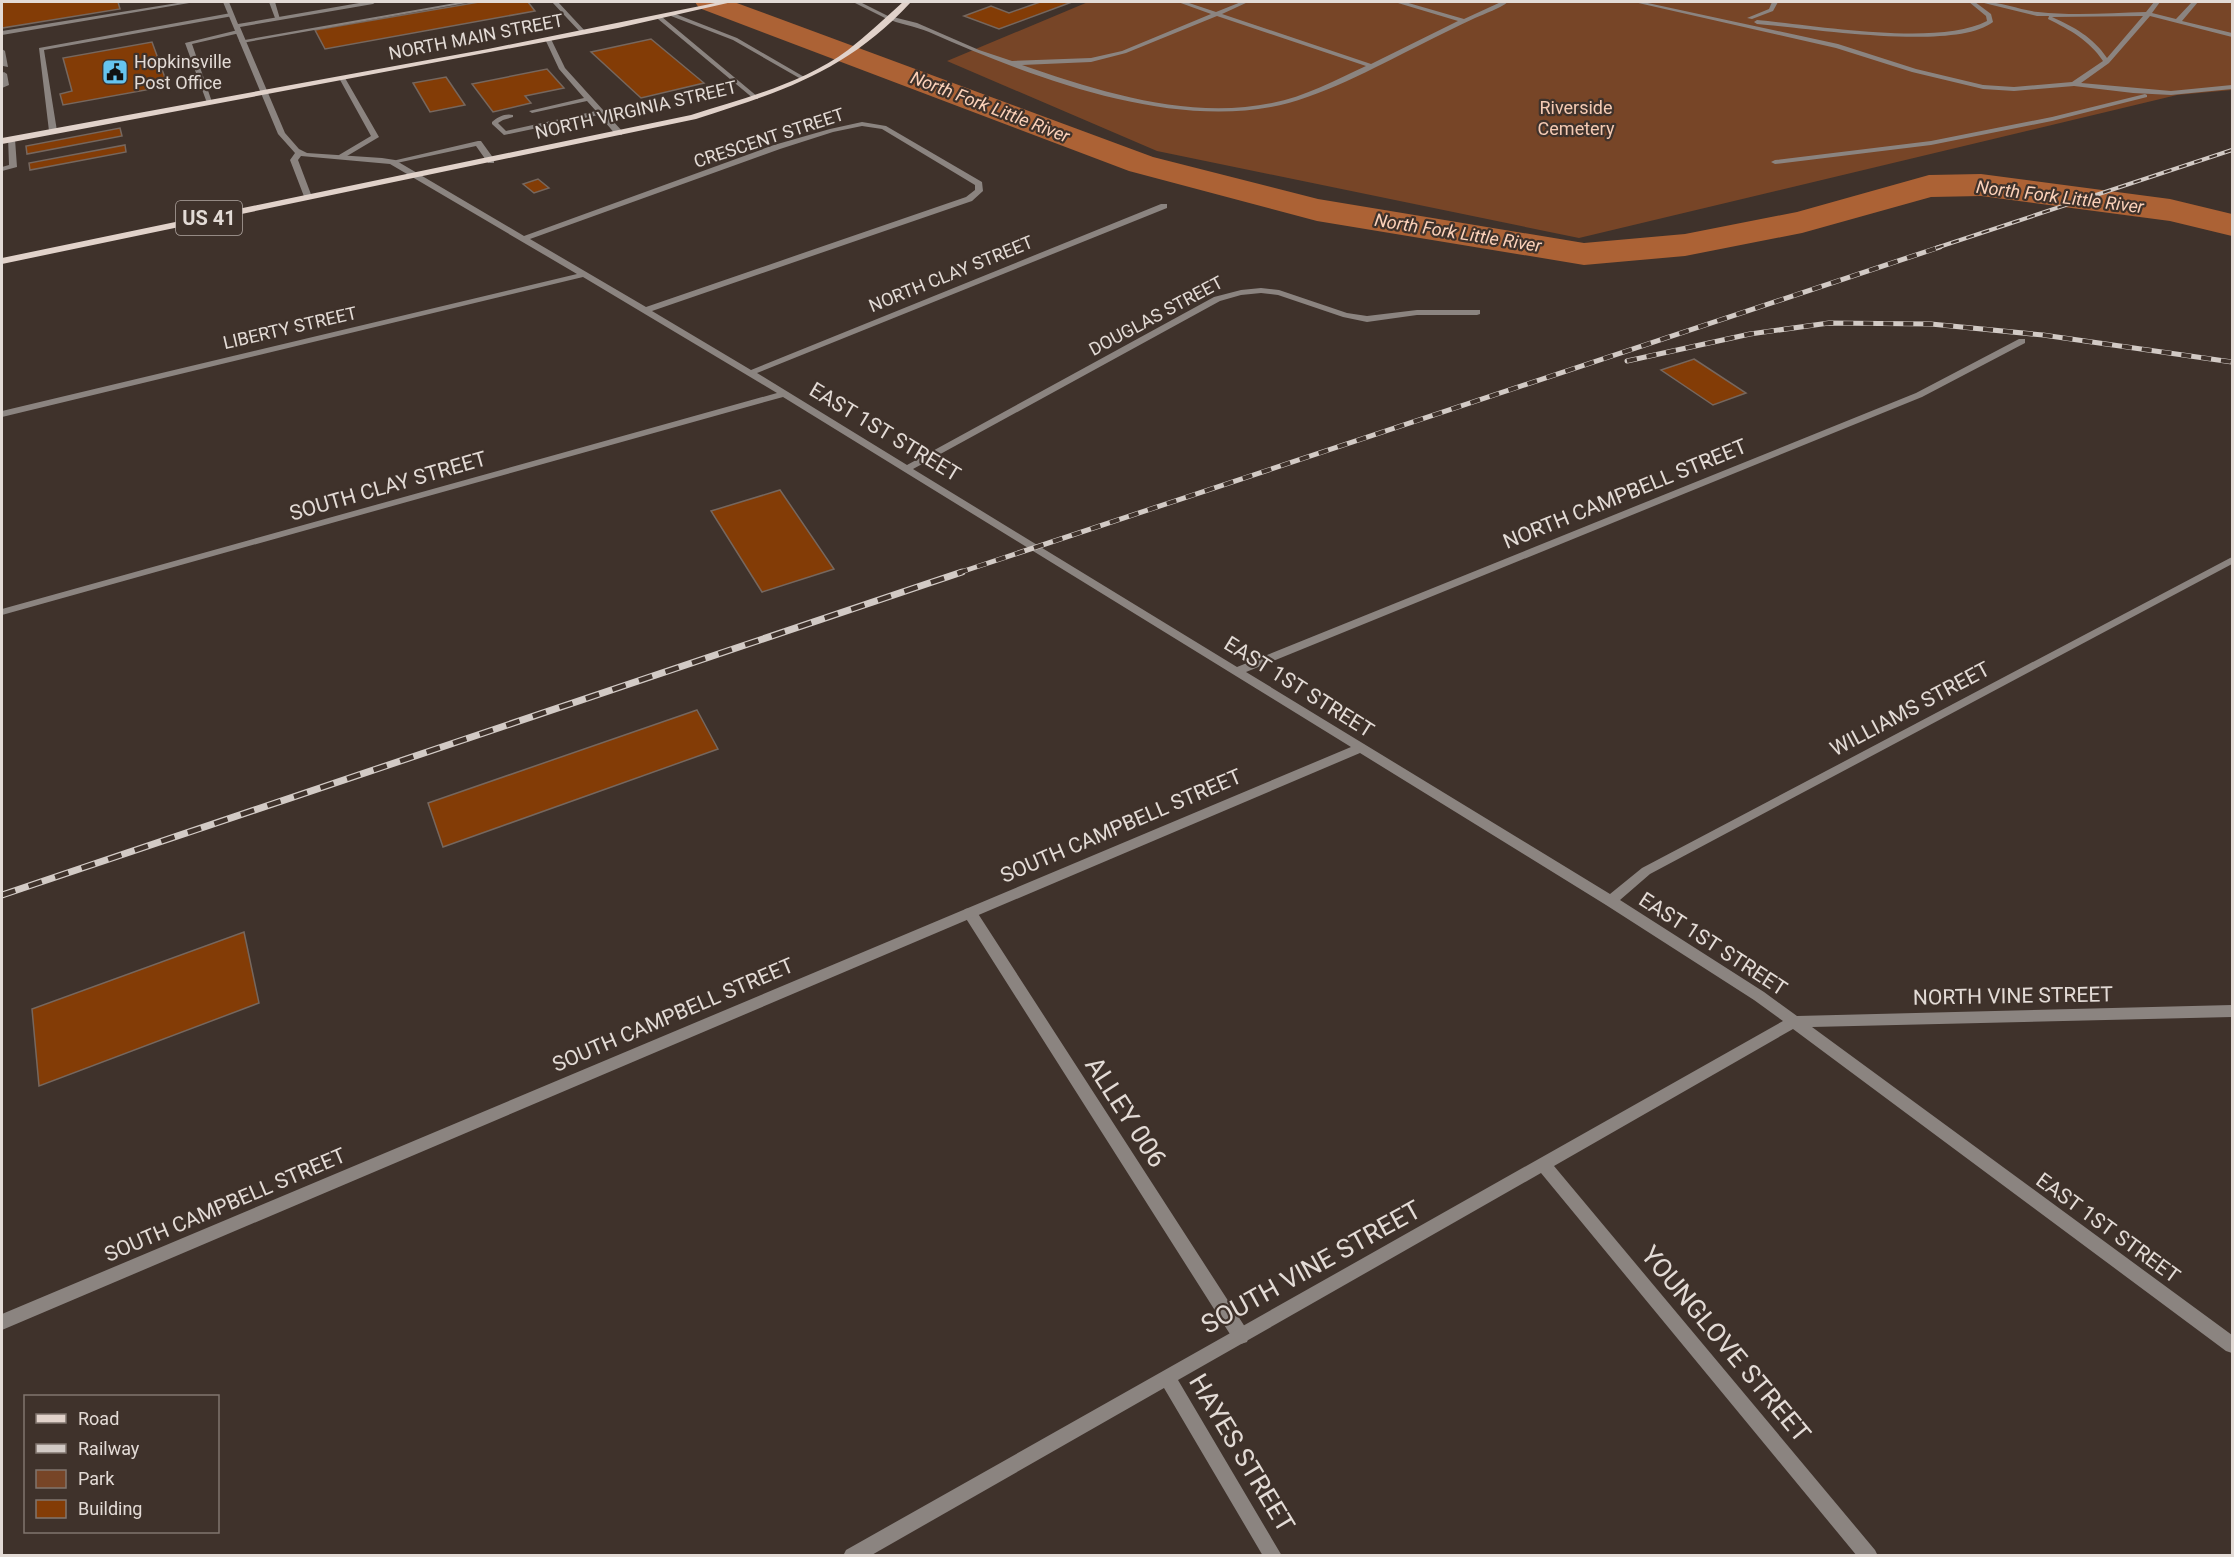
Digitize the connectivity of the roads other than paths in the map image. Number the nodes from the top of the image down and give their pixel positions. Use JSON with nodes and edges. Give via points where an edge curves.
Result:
{"nodes":[{"id":1,"x":192,"y":2,"type":"edge"},
{"id":2,"x":226,"y":2,"type":"edge"},
{"id":3,"x":272,"y":2,"type":"edge"},
{"id":4,"x":374,"y":2,"type":"edge"},
{"id":5,"x":469,"y":2,"type":"edge"},
{"id":6,"x":555,"y":2,"type":"edge"},
{"id":7,"x":728,"y":2,"type":"edge"},
{"id":8,"x":856,"y":2,"type":"edge"},
{"id":9,"x":907,"y":2,"type":"edge"},
{"id":10,"x":1181,"y":2,"type":"edge"},
{"id":11,"x":1245,"y":2,"type":"edge"},
{"id":12,"x":1400,"y":2,"type":"edge"},
{"id":13,"x":1505,"y":2,"type":"edge"},
{"id":14,"x":1637,"y":2,"type":"edge"},
{"id":15,"x":1655,"y":2,"type":"edge"},
{"id":16,"x":1775,"y":2,"type":"edge"},
{"id":17,"x":1972,"y":2,"type":"edge"},
{"id":18,"x":1986,"y":2,"type":"edge"},
{"id":19,"x":2143,"y":2,"type":"edge"},
{"id":20,"x":2157,"y":2,"type":"edge"},
{"id":21,"x":2194,"y":2,"type":"edge"},
{"id":22,"x":1661,"y":8,"type":"junction"},
{"id":23,"x":1770,"y":10,"type":"junction"},
{"id":24,"x":2149,"y":12,"type":"junction"},
{"id":25,"x":1217,"y":13,"type":"junction"},
{"id":26,"x":676,"y":14,"type":"junction"},
{"id":27,"x":2037,"y":14,"type":"junction"},
{"id":28,"x":231,"y":15,"type":"junction"},
{"id":29,"x":278,"y":18,"type":"junction"},
{"id":30,"x":660,"y":18,"type":"junction"},
{"id":31,"x":889,"y":18,"type":"junction"},
{"id":32,"x":1717,"y":20,"type":"junction"},
{"id":33,"x":1738,"y":20,"type":"junction"},
{"id":34,"x":1464,"y":21,"type":"junction"},
{"id":35,"x":2178,"y":21,"type":"junction"},
{"id":36,"x":1781,"y":23,"type":"junction"},
{"id":37,"x":237,"y":29,"type":"junction"},
{"id":38,"x":583,"y":32,"type":"junction"},
{"id":39,"x":2,"y":33,"type":"edge"},
{"id":40,"x":2232,"y":35,"type":"edge"},
{"id":41,"x":1805,"y":38,"type":"junction"},
{"id":42,"x":548,"y":39,"type":"junction"},
{"id":43,"x":242,"y":41,"type":"junction"},
{"id":44,"x":2,"y":51,"type":"edge"},
{"id":45,"x":2107,"y":62,"type":"junction"},
{"id":46,"x":1011,"y":63,"type":"junction"},
{"id":47,"x":6,"y":66,"type":"dead end"},
{"id":48,"x":1372,"y":66,"type":"junction"},
{"id":49,"x":4,"y":74,"type":"dead end"},
{"id":50,"x":342,"y":78,"type":"junction"},
{"id":51,"x":803,"y":78,"type":"junction"},
{"id":52,"x":2074,"y":84,"type":"junction"},
{"id":53,"x":2,"y":86,"type":"edge"},
{"id":54,"x":2232,"y":87,"type":"edge"},
{"id":55,"x":263,"y":93,"type":"junction"},
{"id":56,"x":2161,"y":93,"type":"junction"},
{"id":57,"x":756,"y":98,"type":"junction"},
{"id":58,"x":589,"y":99,"type":"junction"},
{"id":59,"x":209,"y":102,"type":"junction"},
{"id":60,"x":532,"y":111,"type":"dead end"},
{"id":61,"x":601,"y":112,"type":"junction"},
{"id":62,"x":510,"y":116,"type":"dead end"},
{"id":63,"x":53,"y":131,"type":"junction"},
{"id":64,"x":620,"y":133,"type":"junction"},
{"id":65,"x":6,"y":140,"type":"edge"},
{"id":66,"x":299,"y":153,"type":"junction"},
{"id":67,"x":342,"y":157,"type":"junction"},
{"id":68,"x":491,"y":161,"type":"junction"},
{"id":69,"x":392,"y":162,"type":"junction"},
{"id":70,"x":1775,"y":162,"type":"dead end"},
{"id":71,"x":2,"y":169,"type":"edge"},
{"id":72,"x":417,"y":175,"type":"junction"},
{"id":73,"x":308,"y":197,"type":"junction"},
{"id":74,"x":1164,"y":206,"type":"dead end"},
{"id":75,"x":525,"y":238,"type":"junction"},
{"id":76,"x":2,"y":261,"type":"edge"},
{"id":77,"x":586,"y":274,"type":"junction"},
{"id":78,"x":646,"y":310,"type":"junction"},
{"id":79,"x":1477,"y":312,"type":"dead end"},
{"id":80,"x":2022,"y":341,"type":"dead end"},
{"id":81,"x":750,"y":373,"type":"junction"},
{"id":82,"x":785,"y":394,"type":"junction"},
{"id":83,"x":2,"y":414,"type":"edge"},
{"id":84,"x":908,"y":468,"type":"junction"},
{"id":85,"x":2232,"y":560,"type":"edge"},
{"id":86,"x":2,"y":612,"type":"edge"},
{"id":87,"x":1237,"y":671,"type":"junction"},
{"id":88,"x":1361,"y":748,"type":"junction"},
{"id":89,"x":1611,"y":900,"type":"junction"},
{"id":90,"x":970,"y":913,"type":"junction"},
{"id":91,"x":2232,"y":1011,"type":"edge"},
{"id":92,"x":1794,"y":1022,"type":"junction"},
{"id":93,"x":1544,"y":1165,"type":"junction"},
{"id":94,"x":2,"y":1322,"type":"edge"},
{"id":95,"x":1241,"y":1336,"type":"junction"},
{"id":96,"x":2232,"y":1345,"type":"edge"},
{"id":97,"x":1167,"y":1377,"type":"junction"},
{"id":98,"x":852,"y":1556,"type":"edge"},
{"id":99,"x":1273,"y":1556,"type":"edge"},
{"id":100,"x":1869,"y":1556,"type":"edge"}],
"edges":[{"from":1,"to":39,"type":"street"},
{"from":2,"to":28,"type":"street"},
{"from":3,"to":29,"type":"street"},
{"from":4,"to":29,"type":"street"},
{"from":5,"to":43,"type":"street"},
{"from":6,"to":38,"type":"street"},
{"from":7,"to":26,"type":"main road","name":"NORTH MAIN STREET"},
{"from":8,"to":31,"type":"street"},
{"from":9,"to":31,"type":"main road","name":"NORTH VIRGINIA STREET","number":"US 41"},
{"from":10,"to":25,"type":"street"},
{"from":11,"to":25,"type":"street"},
{"from":12,"to":34,"type":"street"},
{"from":13,"to":34,"type":"street"},
{"from":14,"to":22,"type":"street"},
{"from":15,"to":22,"type":"street"},
{"from":16,"to":23,"type":"street"},
{"from":17,"to":36,"type":"street","via":[[1989,15],[1990,22],[1975,32],[1889,34]]},
{"from":18,"to":27,"type":"street"},
{"from":19,"to":24,"type":"street"},
{"from":20,"to":24,"type":"street"},
{"from":21,"to":35,"type":"street"},
{"from":22,"to":32,"type":"street"},
{"from":23,"to":33,"type":"street"},
{"from":23,"to":36,"type":"street"},
{"from":24,"to":27,"type":"street"},
{"from":24,"to":35,"type":"street"},
{"from":24,"to":45,"type":"street"},
{"from":25,"to":46,"type":"street","via":[[1105,57]]},
{"from":25,"to":48,"type":"street"},
{"from":26,"to":30,"type":"main road","name":"NORTH MAIN STREET"},
{"from":26,"to":51,"type":"street","via":[[735,39]]},
{"from":27,"to":45,"type":"street","via":[[2085,36],[2097,45]]},
{"from":28,"to":37,"type":"street"},
{"from":28,"to":63,"type":"street","via":[[41,49]]},
{"from":29,"to":37,"type":"street"},
{"from":30,"to":38,"type":"main road","name":"NORTH MAIN STREET"},
{"from":30,"to":57,"type":"street"},
{"from":31,"to":46,"type":"street","via":[[915,24]]},
{"from":31,"to":51,"type":"main road","name":"NORTH VIRGINIA STREET","number":"US 41","via":[[850,52]]},
{"from":32,"to":33,"type":"street"},
{"from":32,"to":41,"type":"street"},
{"from":33,"to":36,"type":"street"},
{"from":34,"to":48,"type":"street"},
{"from":35,"to":40,"type":"street"},
{"from":36,"to":41,"type":"street"},
{"from":37,"to":43,"type":"street"},
{"from":37,"to":59,"type":"street","via":[[188,43]]},
{"from":38,"to":42,"type":"main road","name":"NORTH MAIN STREET"},
{"from":41,"to":52,"type":"street","via":[[1983,87],[2014,89]]},
{"from":42,"to":50,"type":"main road","name":"NORTH MAIN STREET"},
{"from":42,"to":58,"type":"street","via":[[562,69]]},
{"from":43,"to":55,"type":"street"},
{"from":44,"to":47,"type":"street"},
{"from":45,"to":52,"type":"street"},
{"from":46,"to":48,"type":"street","via":[[1082,86],[1166,106],[1237,109],[1301,97]]},
{"from":49,"to":53,"type":"street","via":[[6,85]]},
{"from":50,"to":55,"type":"main road","name":"NORTH MAIN STREET"},
{"from":50,"to":67,"type":"street","via":[[375,137]]},
{"from":51,"to":57,"type":"main road","name":"NORTH VIRGINIA STREET","number":"US 41"},
{"from":52,"to":56,"type":"street"},
{"from":54,"to":56,"type":"street"},
{"from":55,"to":59,"type":"main road","name":"NORTH MAIN STREET"},
{"from":55,"to":66,"type":"street","via":[[282,134]]},
{"from":56,"to":70,"type":"street","via":[[1931,143]]},
{"from":57,"to":64,"type":"main road","name":"NORTH VIRGINIA STREET","number":"US 41"},
{"from":58,"to":60,"type":"street"},
{"from":58,"to":61,"type":"street"},
{"from":59,"to":63,"type":"main road","name":"NORTH MAIN STREET"},
{"from":61,"to":62,"type":"street","via":[[504,133],[494,123]]},
{"from":61,"to":64,"type":"street"},
{"from":63,"to":65,"type":"main road","name":"NORTH MAIN STREET"},
{"from":64,"to":68,"type":"main road","name":"NORTH VIRGINIA STREET","number":"US 41"},
{"from":65,"to":71,"type":"street","via":[[13,167]]},
{"from":66,"to":67,"type":"street","name":"EAST 1ST STREET"},
{"from":66,"to":73,"type":"street","via":[[294,160]]},
{"from":67,"to":69,"type":"street","name":"EAST 1ST STREET"},
{"from":68,"to":69,"type":"street","via":[[478,143]]},
{"from":68,"to":72,"type":"main road","name":"NORTH VIRGINIA STREET","number":"US 41"},
{"from":69,"to":72,"type":"street","name":"EAST 1ST STREET"},
{"from":72,"to":73,"type":"main road","number":"US 41"},
{"from":72,"to":75,"type":"street","name":"EAST 1ST STREET"},
{"from":73,"to":76,"type":"main road","number":"US 41"},
{"from":74,"to":81,"type":"street","name":"NORTH CLAY STREET"},
{"from":75,"to":77,"type":"street","name":"EAST 1ST STREET"},
{"from":75,"to":78,"type":"street","name":"CRESCENT STREET","via":[[777,147],[862,124],[884,127],[979,184],[979,191],[969,199]]},
{"from":77,"to":78,"type":"street","name":"EAST 1ST STREET"},
{"from":77,"to":83,"type":"street","name":"LIBERTY STREET"},
{"from":78,"to":81,"type":"street","name":"EAST 1ST STREET"},
{"from":79,"to":84,"type":"street","name":"DOUGLAS STREET","via":[[1408,313],[1369,319],[1278,292],[1239,291],[1217,299]]},
{"from":80,"to":87,"type":"street","name":"NORTH CAMPBELL STREET","via":[[1919,395]]},
{"from":81,"to":82,"type":"street","name":"EAST 1ST STREET"},
{"from":82,"to":84,"type":"street","name":"EAST 1ST STREET"},
{"from":82,"to":86,"type":"street","name":"SOUTH CLAY STREET"},
{"from":84,"to":87,"type":"street","name":"EAST 1ST STREET"},
{"from":85,"to":89,"type":"street","name":"WILLIAMS STREET","via":[[1646,871]]},
{"from":87,"to":88,"type":"street","name":"EAST 1ST STREET"},
{"from":88,"to":89,"type":"street","name":"EAST 1ST STREET"},
{"from":88,"to":90,"type":"street","name":"SOUTH CAMPBELL STREET"},
{"from":89,"to":92,"type":"street","name":"EAST 1ST STREET"},
{"from":90,"to":94,"type":"street","name":"SOUTH CAMPBELL STREET"},
{"from":90,"to":95,"type":"street","name":"ALLEY 006"},
{"from":91,"to":92,"type":"street","name":"NORTH VINE STREET"},
{"from":92,"to":93,"type":"street","name":"SOUTH VINE STREET"},
{"from":92,"to":96,"type":"street","name":"EAST 1ST STREET"},
{"from":93,"to":95,"type":"street","name":"SOUTH VINE STREET"},
{"from":93,"to":100,"type":"street","name":"YOUNGLOVE STREET"},
{"from":95,"to":97,"type":"street","name":"SOUTH VINE STREET"},
{"from":97,"to":98,"type":"street","name":"SOUTH VINE STREET"},
{"from":97,"to":99,"type":"street","name":"HAYES STREET"}]}
